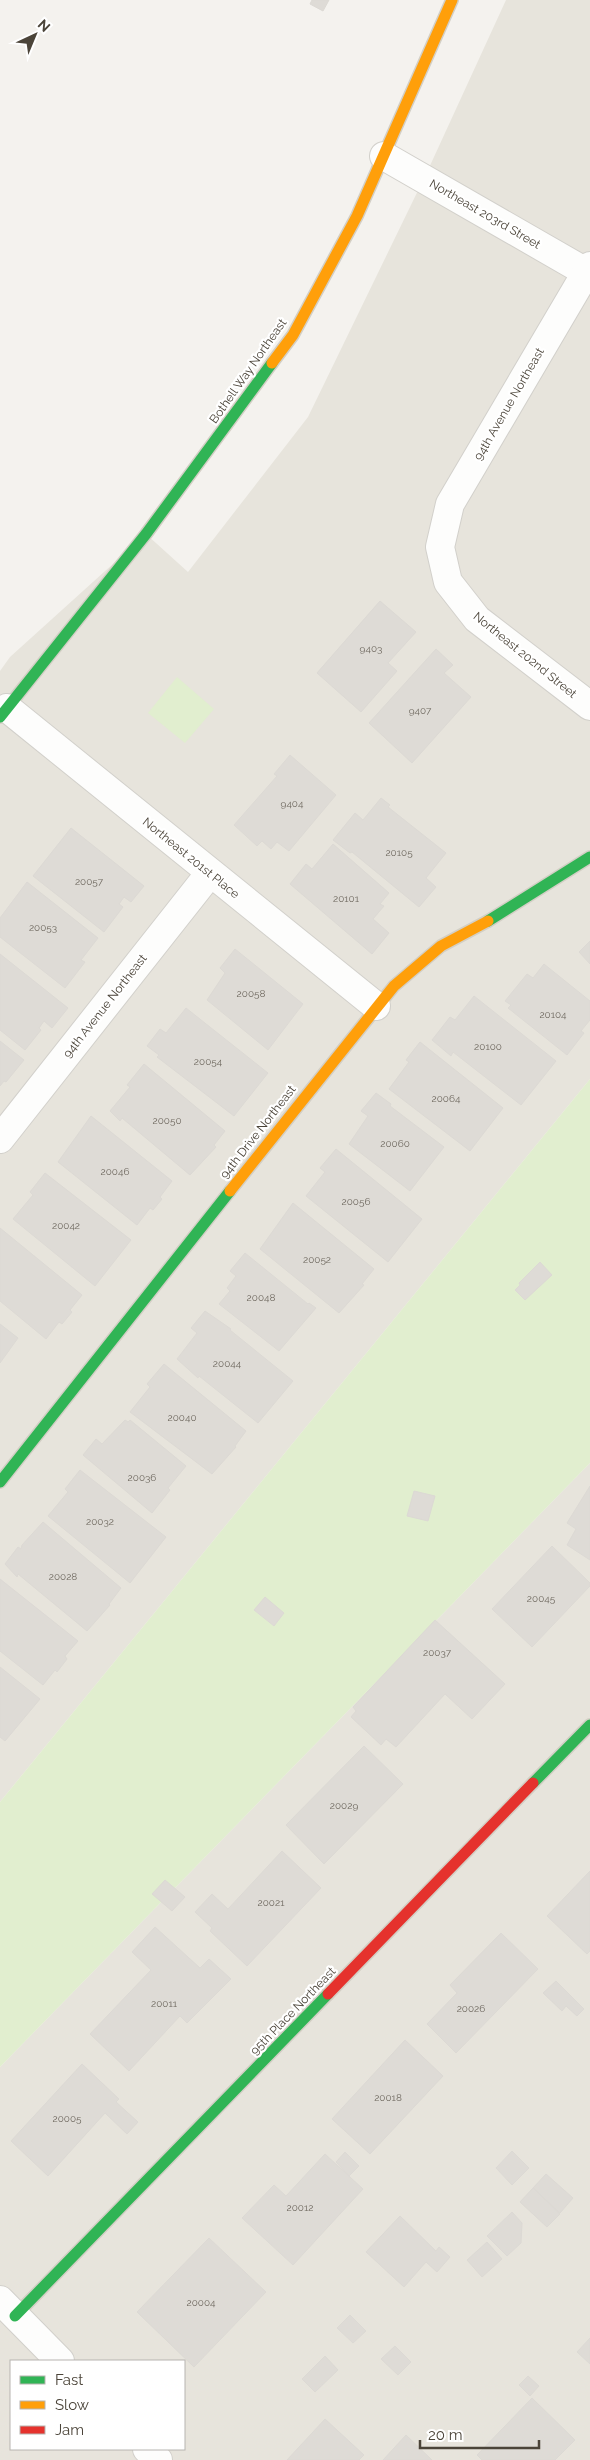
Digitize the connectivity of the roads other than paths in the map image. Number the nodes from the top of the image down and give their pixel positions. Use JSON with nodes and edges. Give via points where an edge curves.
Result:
{"nodes":[{"id":1,"x":452,"y":0,"type":"edge"},
{"id":2,"x":384,"y":156,"type":"junction"},
{"id":3,"x":588,"y":269,"type":"edge"},
{"id":4,"x":440,"y":547,"type":"joint"},
{"id":5,"x":590,"y":706,"type":"edge"},
{"id":6,"x":4,"y":713,"type":"edge"},
{"id":7,"x":590,"y":858,"type":"edge"},
{"id":8,"x":210,"y":873,"type":"junction"},
{"id":9,"x":376,"y":1006,"type":"junction"},
{"id":10,"x":0,"y":1139,"type":"edge"},
{"id":11,"x":0,"y":1482,"type":"edge"},
{"id":12,"x":590,"y":1724,"type":"edge"},
{"id":13,"x":8,"y":2308,"type":"edge"},
{"id":14,"x":59,"y":2360,"type":"edge"},
{"id":15,"x":148,"y":2450,"type":"edge"},
{"id":16,"x":158,"y":2460,"type":"edge"}],
"edges":[{"from":1,"to":2,"type":"street","name":"Bothell Way Northeast"},
{"from":2,"to":3,"type":"street","name":"Northeast 203rd Street"},
{"from":2,"to":6,"type":"street","name":"Bothell Way Northeast","via":[[358,216],[293,335],[146,534]]},
{"from":3,"to":4,"type":"street","name":"94th Avenue Northeast","via":[[450,504]]},
{"from":4,"to":5,"type":"street","name":"Northeast 202nd Street","via":[[448,582],[477,619]]},
{"from":6,"to":8,"type":"street","name":"Northeast 201st Place"},
{"from":7,"to":9,"type":"street","name":"94th Drive Northeast","via":[[506,912],[441,946]]},
{"from":8,"to":9,"type":"street","name":"Northeast 201st Place"},
{"from":8,"to":10,"type":"street","name":"94th Avenue Northeast"},
{"from":9,"to":11,"type":"street","name":"94th Drive Northeast"},
{"from":12,"to":13,"type":"street","name":"95th Place Northeast"},
{"from":13,"to":14,"type":"street"},
{"from":15,"to":16,"type":"street"}]}
